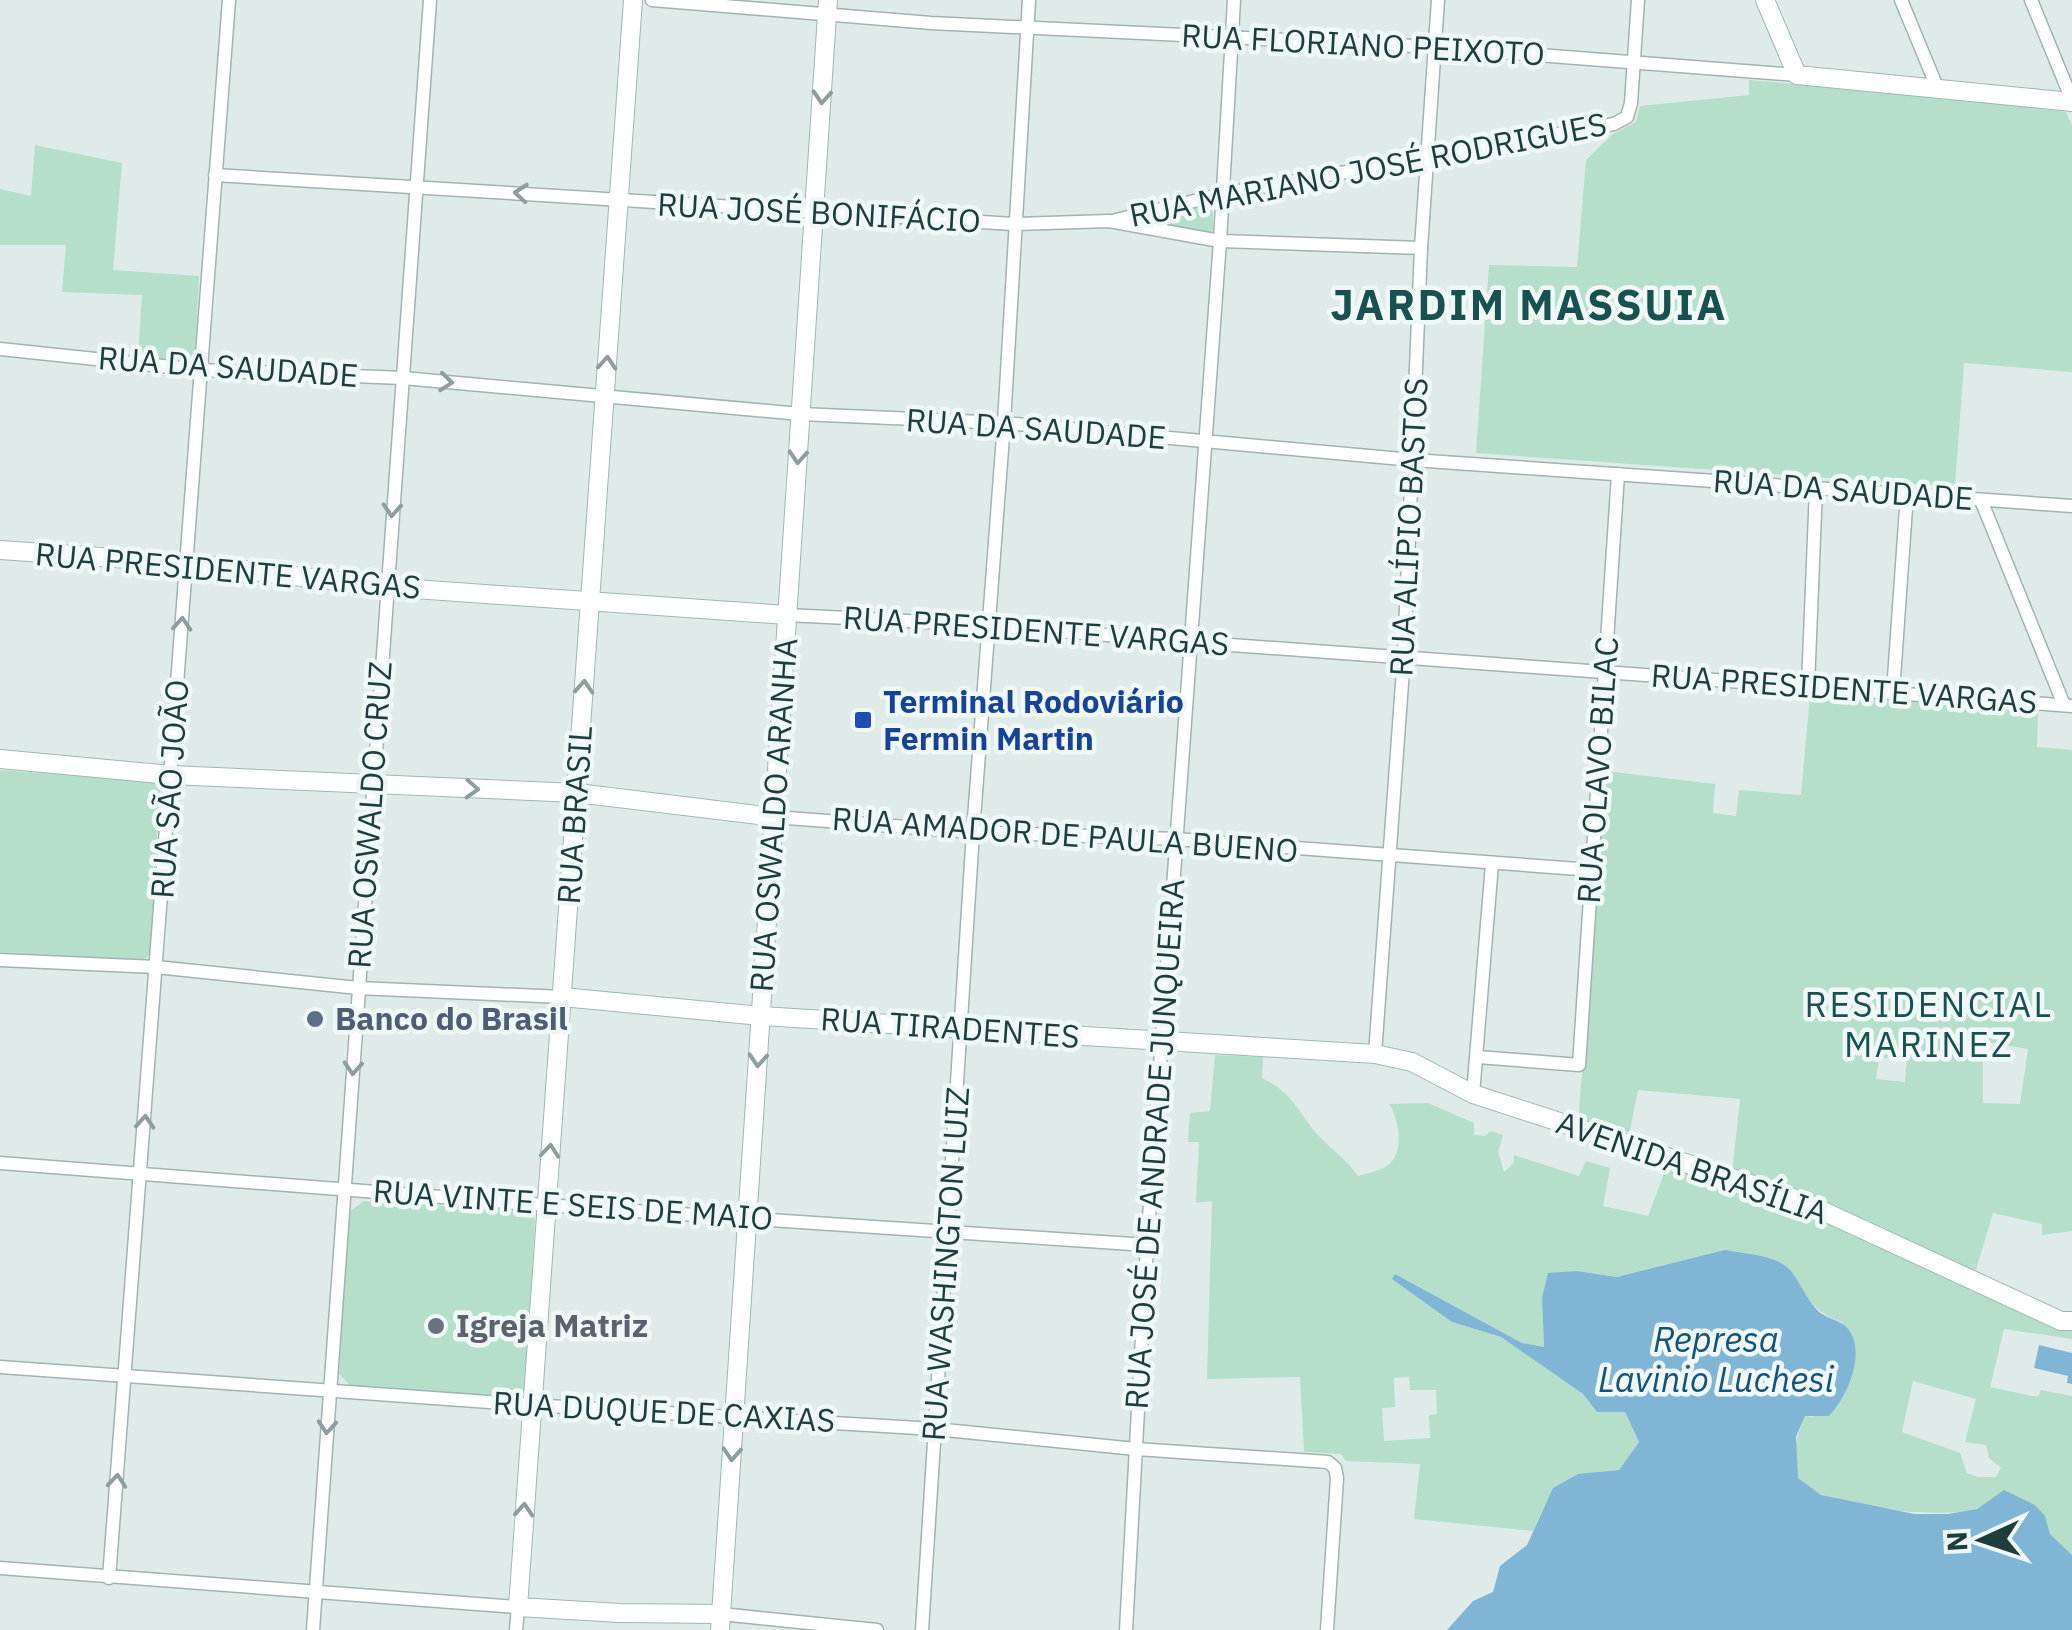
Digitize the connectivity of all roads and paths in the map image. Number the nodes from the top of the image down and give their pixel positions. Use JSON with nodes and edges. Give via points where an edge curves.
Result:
{"nodes":[{"id":1,"x":229,"y":0,"type":"edge"},
{"id":2,"x":430,"y":0,"type":"edge"},
{"id":3,"x":633,"y":0,"type":"edge"},
{"id":4,"x":652,"y":0,"type":"edge"},
{"id":5,"x":1029,"y":0,"type":"edge"},
{"id":6,"x":1234,"y":0,"type":"edge"},
{"id":7,"x":1438,"y":0,"type":"edge"},
{"id":8,"x":1638,"y":0,"type":"edge"},
{"id":9,"x":1765,"y":0,"type":"edge"},
{"id":10,"x":1901,"y":0,"type":"edge"},
{"id":11,"x":2031,"y":0,"type":"edge"},
{"id":12,"x":828,"y":6,"type":"edge"},
{"id":13,"x":1027,"y":28,"type":"junction"},
{"id":14,"x":1232,"y":35,"type":"junction"},
{"id":15,"x":1435,"y":47,"type":"junction"},
{"id":16,"x":1634,"y":63,"type":"junction"},
{"id":17,"x":1797,"y":75,"type":"junction"},
{"id":18,"x":1937,"y":88,"type":"junction"},
{"id":19,"x":2072,"y":101,"type":"edge"},
{"id":20,"x":1428,"y":158,"type":"junction"},
{"id":21,"x":216,"y":175,"type":"junction"},
{"id":22,"x":417,"y":185,"type":"junction"},
{"id":23,"x":1223,"y":194,"type":"junction"},
{"id":24,"x":618,"y":201,"type":"junction"},
{"id":25,"x":814,"y":212,"type":"junction"},
{"id":26,"x":1108,"y":221,"type":"junction"},
{"id":27,"x":1014,"y":224,"type":"junction"},
{"id":28,"x":1220,"y":241,"type":"junction"},
{"id":29,"x":1421,"y":248,"type":"junction"},
{"id":30,"x":0,"y":349,"type":"edge"},
{"id":31,"x":200,"y":370,"type":"junction"},
{"id":32,"x":402,"y":378,"type":"junction"},
{"id":33,"x":605,"y":398,"type":"junction"},
{"id":34,"x":801,"y":414,"type":"junction"},
{"id":35,"x":1004,"y":423,"type":"junction"},
{"id":36,"x":1204,"y":442,"type":"junction"},
{"id":37,"x":1413,"y":460,"type":"junction"},
{"id":38,"x":1618,"y":474,"type":"junction"},
{"id":39,"x":1816,"y":488,"type":"junction"},
{"id":40,"x":1907,"y":494,"type":"junction"},
{"id":41,"x":1981,"y":500,"type":"junction"},
{"id":42,"x":2072,"y":506,"type":"edge"},
{"id":43,"x":0,"y":550,"type":"edge"},
{"id":44,"x":186,"y":563,"type":"junction"},
{"id":45,"x":386,"y":587,"type":"junction"},
{"id":46,"x":590,"y":600,"type":"junction"},
{"id":47,"x":787,"y":614,"type":"junction"},
{"id":48,"x":990,"y":624,"type":"junction"},
{"id":49,"x":1190,"y":642,"type":"junction"},
{"id":50,"x":1404,"y":656,"type":"junction"},
{"id":51,"x":1603,"y":670,"type":"junction"},
{"id":52,"x":1808,"y":686,"type":"junction"},
{"id":53,"x":1892,"y":692,"type":"junction"},
{"id":54,"x":2068,"y":706,"type":"edge"},
{"id":55,"x":0,"y":760,"type":"edge"},
{"id":56,"x":171,"y":775,"type":"junction"},
{"id":57,"x":375,"y":784,"type":"junction"},
{"id":58,"x":577,"y":794,"type":"junction"},
{"id":59,"x":774,"y":817,"type":"junction"},
{"id":60,"x":973,"y":832,"type":"junction"},
{"id":61,"x":1175,"y":839,"type":"junction"},
{"id":62,"x":1390,"y":857,"type":"junction"},
{"id":63,"x":1492,"y":864,"type":"junction"},
{"id":64,"x":1592,"y":870,"type":"junction"},
{"id":65,"x":0,"y":960,"type":"edge"},
{"id":66,"x":156,"y":967,"type":"junction"},
{"id":67,"x":358,"y":988,"type":"junction"},
{"id":68,"x":562,"y":997,"type":"junction"},
{"id":69,"x":761,"y":1016,"type":"junction"},
{"id":70,"x":962,"y":1028,"type":"junction"},
{"id":71,"x":1162,"y":1043,"type":"junction"},
{"id":72,"x":1374,"y":1054,"type":"junction"},
{"id":73,"x":1478,"y":1057,"type":"junction"},
{"id":74,"x":1474,"y":1094,"type":"junction"},
{"id":75,"x":0,"y":1163,"type":"edge"},
{"id":76,"x":142,"y":1172,"type":"junction"},
{"id":77,"x":345,"y":1189,"type":"junction"},
{"id":78,"x":545,"y":1205,"type":"junction"},
{"id":79,"x":748,"y":1216,"type":"junction"},
{"id":80,"x":948,"y":1233,"type":"junction"},
{"id":81,"x":1147,"y":1245,"type":"junction"},
{"id":82,"x":2072,"y":1321,"type":"edge"},
{"id":83,"x":0,"y":1367,"type":"edge"},
{"id":84,"x":125,"y":1376,"type":"junction"},
{"id":85,"x":330,"y":1391,"type":"junction"},
{"id":86,"x":530,"y":1405,"type":"junction"},
{"id":87,"x":734,"y":1416,"type":"junction"},
{"id":88,"x":935,"y":1429,"type":"junction"},
{"id":89,"x":1136,"y":1449,"type":"junction"},
{"id":90,"x":0,"y":1568,"type":"edge"},
{"id":91,"x":109,"y":1578,"type":"junction"},
{"id":92,"x":314,"y":1593,"type":"junction"},
{"id":93,"x":518,"y":1608,"type":"junction"},
{"id":94,"x":720,"y":1622,"type":"edge"},
{"id":95,"x":799,"y":1626,"type":"edge"},
{"id":96,"x":312,"y":1630,"type":"edge"},
{"id":97,"x":516,"y":1630,"type":"edge"},
{"id":98,"x":877,"y":1630,"type":"edge"},
{"id":99,"x":922,"y":1630,"type":"edge"},
{"id":100,"x":1126,"y":1630,"type":"edge"},
{"id":101,"x":1327,"y":1630,"type":"edge"}],
"edges":[{"from":1,"to":21,"type":"street","name":"RUA SÃO JOÃO"},
{"from":2,"to":22,"type":"street","name":"RUA OSWALDO CRUZ"},
{"from":3,"to":24,"type":"street","name":"RUA BRASIL"},
{"from":4,"to":12,"type":"street","name":"RUA FLORIANO PEIXOTO"},
{"from":5,"to":13,"type":"street","name":"RUA WASHINGTON LUIZ"},
{"from":6,"to":14,"type":"street","name":"RUA JOSÉ DE ANDRADE JUNQUEIRA"},
{"from":7,"to":15,"type":"street","name":"RUA ALÍPIO BASTOS"},
{"from":8,"to":16,"type":"street"},
{"from":9,"to":17,"type":"street"},
{"from":10,"to":18,"type":"street"},
{"from":11,"to":19,"type":"street"},
{"from":12,"to":13,"type":"street","name":"RUA FLORIANO PEIXOTO"},
{"from":12,"to":25,"type":"street","name":"RUA OSWALDO ARANHA","one_way":true},
{"from":13,"to":14,"type":"street","name":"RUA FLORIANO PEIXOTO"},
{"from":13,"to":27,"type":"street","name":"RUA WASHINGTON LUIZ"},
{"from":14,"to":15,"type":"street","name":"RUA FLORIANO PEIXOTO"},
{"from":14,"to":23,"type":"street","name":"RUA JOSÉ DE ANDRADE JUNQUEIRA"},
{"from":15,"to":16,"type":"street","name":"RUA FLORIANO PEIXOTO"},
{"from":15,"to":20,"type":"street","name":"RUA ALÍPIO BASTOS"},
{"from":16,"to":17,"type":"street","name":"RUA FLORIANO PEIXOTO"},
{"from":16,"to":20,"type":"street","name":"RUA MARIANO JOSÉ RODRIGUES","via":[[1627,117],[1614,124]]},
{"from":17,"to":18,"type":"street","name":"RUA FLORIANO PEIXOTO"},
{"from":18,"to":19,"type":"street","name":"RUA FLORIANO PEIXOTO"},
{"from":20,"to":23,"type":"street","name":"RUA MARIANO JOSÉ RODRIGUES"},
{"from":20,"to":29,"type":"street","name":"RUA ALÍPIO BASTOS"},
{"from":21,"to":22,"type":"street","name":"RUA JOSÉ BONIFÁCIO"},
{"from":21,"to":31,"type":"street","name":"RUA SÃO JOÃO"},
{"from":24,"to":22,"type":"street","name":"RUA JOSÉ BONIFÁCIO","one_way":true},
{"from":22,"to":32,"type":"street","name":"RUA OSWALDO CRUZ"},
{"from":23,"to":26,"type":"street","name":"RUA MARIANO JOSÉ RODRIGUES"},
{"from":23,"to":28,"type":"street","name":"RUA JOSÉ DE ANDRADE JUNQUEIRA"},
{"from":24,"to":25,"type":"street","name":"RUA JOSÉ BONIFÁCIO"},
{"from":33,"to":24,"type":"street","name":"RUA BRASIL","one_way":true},
{"from":25,"to":27,"type":"street","name":"RUA JOSÉ BONIFÁCIO"},
{"from":25,"to":34,"type":"street","name":"RUA OSWALDO ARANHA"},
{"from":26,"to":27,"type":"street","name":"RUA JOSÉ BONIFÁCIO"},
{"from":26,"to":28,"type":"street","name":"RUA JOSÉ BONIFÁCIO"},
{"from":27,"to":35,"type":"street","name":"RUA WASHINGTON LUIZ"},
{"from":28,"to":29,"type":"street","name":"RUA JOSÉ BONIFÁCIO"},
{"from":28,"to":36,"type":"street","name":"RUA JOSÉ DE ANDRADE JUNQUEIRA"},
{"from":29,"to":37,"type":"street","name":"RUA ALÍPIO BASTOS"},
{"from":30,"to":31,"type":"street","name":"RUA DA SAUDADE"},
{"from":31,"to":32,"type":"street","name":"RUA DA SAUDADE"},
{"from":31,"to":44,"type":"street","name":"RUA SÃO JOÃO"},
{"from":32,"to":33,"type":"street","name":"RUA DA SAUDADE","one_way":true},
{"from":32,"to":45,"type":"street","name":"RUA OSWALDO CRUZ","one_way":true},
{"from":33,"to":34,"type":"street","name":"RUA DA SAUDADE"},
{"from":33,"to":46,"type":"street","name":"RUA BRASIL"},
{"from":34,"to":35,"type":"street","name":"RUA DA SAUDADE"},
{"from":34,"to":47,"type":"street","name":"RUA OSWALDO ARANHA","one_way":true},
{"from":35,"to":36,"type":"street","name":"RUA DA SAUDADE"},
{"from":35,"to":48,"type":"street","name":"RUA WASHINGTON LUIZ"},
{"from":36,"to":37,"type":"street","name":"RUA DA SAUDADE"},
{"from":36,"to":49,"type":"street","name":"RUA JOSÉ DE ANDRADE JUNQUEIRA"},
{"from":37,"to":38,"type":"street","name":"RUA DA SAUDADE"},
{"from":37,"to":50,"type":"street","name":"RUA ALÍPIO BASTOS"},
{"from":38,"to":39,"type":"street","name":"RUA DA SAUDADE"},
{"from":38,"to":51,"type":"street","name":"RUA OLAVO BILAC"},
{"from":39,"to":40,"type":"street","name":"RUA DA SAUDADE"},
{"from":39,"to":52,"type":"street"},
{"from":40,"to":41,"type":"street","name":"RUA DA SAUDADE"},
{"from":40,"to":53,"type":"street"},
{"from":41,"to":42,"type":"street","name":"RUA DA SAUDADE"},
{"from":41,"to":54,"type":"street"},
{"from":43,"to":44,"type":"street","name":"RUA PRESIDENTE VARGAS"},
{"from":44,"to":45,"type":"street","name":"RUA PRESIDENTE VARGAS"},
{"from":56,"to":44,"type":"street","name":"RUA SÃO JOÃO","one_way":true},
{"from":45,"to":46,"type":"street","name":"RUA PRESIDENTE VARGAS"},
{"from":45,"to":57,"type":"street","name":"RUA OSWALDO CRUZ"},
{"from":46,"to":47,"type":"street","name":"RUA PRESIDENTE VARGAS"},
{"from":58,"to":46,"type":"street","name":"RUA BRASIL","one_way":true},
{"from":47,"to":48,"type":"street","name":"RUA PRESIDENTE VARGAS"},
{"from":47,"to":59,"type":"street","name":"RUA OSWALDO ARANHA"},
{"from":48,"to":49,"type":"street","name":"RUA PRESIDENTE VARGAS"},
{"from":48,"to":60,"type":"street","name":"RUA WASHINGTON LUIZ"},
{"from":49,"to":50,"type":"street","name":"RUA PRESIDENTE VARGAS"},
{"from":49,"to":61,"type":"street","name":"RUA JOSÉ DE ANDRADE JUNQUEIRA"},
{"from":50,"to":51,"type":"street","name":"RUA PRESIDENTE VARGAS"},
{"from":50,"to":62,"type":"street","name":"RUA ALÍPIO BASTOS"},
{"from":51,"to":52,"type":"street","name":"RUA PRESIDENTE VARGAS"},
{"from":51,"to":64,"type":"street","name":"RUA OLAVO BILAC"},
{"from":52,"to":53,"type":"street","name":"RUA PRESIDENTE VARGAS"},
{"from":53,"to":54,"type":"street","name":"RUA PRESIDENTE VARGAS"},
{"from":55,"to":56,"type":"street","name":"RUA AMADOR DE PAULA BUENO"},
{"from":56,"to":57,"type":"street","name":"RUA AMADOR DE PAULA BUENO"},
{"from":56,"to":66,"type":"street","name":"RUA SÃO JOÃO"},
{"from":57,"to":58,"type":"street","name":"RUA AMADOR DE PAULA BUENO","one_way":true},
{"from":57,"to":67,"type":"street","name":"RUA OSWALDO CRUZ"},
{"from":58,"to":59,"type":"street","name":"RUA AMADOR DE PAULA BUENO"},
{"from":58,"to":68,"type":"street","name":"RUA BRASIL"},
{"from":59,"to":60,"type":"street","name":"RUA AMADOR DE PAULA BUENO"},
{"from":59,"to":69,"type":"street","name":"RUA OSWALDO ARANHA"},
{"from":60,"to":61,"type":"street","name":"RUA AMADOR DE PAULA BUENO"},
{"from":60,"to":70,"type":"street","name":"RUA WASHINGTON LUIZ"},
{"from":61,"to":62,"type":"street","name":"RUA AMADOR DE PAULA BUENO"},
{"from":61,"to":71,"type":"street","name":"RUA JOSÉ DE ANDRADE JUNQUEIRA"},
{"from":62,"to":63,"type":"street","name":"RUA AMADOR DE PAULA BUENO"},
{"from":62,"to":72,"type":"street","name":"RUA ALÍPIO BASTOS"},
{"from":63,"to":64,"type":"street","name":"RUA AMADOR DE PAULA BUENO"},
{"from":63,"to":73,"type":"street"},
{"from":64,"to":73,"type":"street","name":"RUA OLAVO BILAC","via":[[1579,1065]]},
{"from":65,"to":66,"type":"street","name":"RUA TIRADENTES"},
{"from":66,"to":67,"type":"street","name":"RUA TIRADENTES"},
{"from":76,"to":66,"type":"street","name":"RUA SÃO JOÃO","one_way":true},
{"from":67,"to":68,"type":"street","name":"RUA TIRADENTES"},
{"from":67,"to":77,"type":"street","name":"RUA OSWALDO CRUZ","one_way":true},
{"from":68,"to":69,"type":"street","name":"RUA TIRADENTES"},
{"from":78,"to":68,"type":"street","name":"RUA BRASIL","one_way":true},
{"from":69,"to":70,"type":"street","name":"RUA TIRADENTES"},
{"from":69,"to":79,"type":"street","name":"RUA OSWALDO ARANHA","one_way":true},
{"from":70,"to":71,"type":"street","name":"RUA TIRADENTES"},
{"from":70,"to":80,"type":"street","name":"RUA WASHINGTON LUIZ"},
{"from":71,"to":72,"type":"street","name":"RUA TIRADENTES"},
{"from":71,"to":81,"type":"street","name":"RUA JOSÉ DE ANDRADE JUNQUEIRA"},
{"from":72,"to":74,"type":"street","name":"RUA TIRADENTES","via":[[1412,1062]]},
{"from":73,"to":74,"type":"street"},
{"from":74,"to":82,"type":"street","name":"AVENIDA BRASÍLIA","via":[[1799,1200]]},
{"from":75,"to":76,"type":"street","name":"RUA VINTE E SEIS DE MAIO"},
{"from":76,"to":77,"type":"street","name":"RUA VINTE E SEIS DE MAIO"},
{"from":76,"to":84,"type":"street","name":"RUA SÃO JOÃO"},
{"from":77,"to":78,"type":"street","name":"RUA VINTE E SEIS DE MAIO"},
{"from":77,"to":85,"type":"street","name":"RUA OSWALDO CRUZ"},
{"from":78,"to":79,"type":"street","name":"RUA VINTE E SEIS DE MAIO"},
{"from":78,"to":86,"type":"street","name":"RUA BRASIL"},
{"from":79,"to":80,"type":"street","name":"RUA VINTE E SEIS DE MAIO"},
{"from":79,"to":87,"type":"street","name":"RUA OSWALDO ARANHA"},
{"from":80,"to":81,"type":"street","name":"RUA VINTE E SEIS DE MAIO"},
{"from":80,"to":88,"type":"street","name":"RUA WASHINGTON LUIZ"},
{"from":81,"to":89,"type":"street","name":"RUA JOSÉ DE ANDRADE JUNQUEIRA"},
{"from":83,"to":84,"type":"street","name":"RUA DUQUE DE CAXIAS"},
{"from":84,"to":85,"type":"street","name":"RUA DUQUE DE CAXIAS"},
{"from":91,"to":84,"type":"street","name":"RUA SÃO JOÃO","one_way":true},
{"from":85,"to":86,"type":"street","name":"RUA DUQUE DE CAXIAS"},
{"from":85,"to":92,"type":"street","name":"RUA OSWALDO CRUZ","one_way":true},
{"from":86,"to":87,"type":"street","name":"RUA DUQUE DE CAXIAS"},
{"from":93,"to":86,"type":"street","name":"RUA BRASIL","one_way":true},
{"from":87,"to":88,"type":"street","name":"RUA DUQUE DE CAXIAS"},
{"from":87,"to":94,"type":"street","name":"RUA OSWALDO ARANHA","one_way":true},
{"from":88,"to":89,"type":"street","name":"RUA DUQUE DE CAXIAS"},
{"from":88,"to":99,"type":"street","name":"RUA WASHINGTON LUIZ"},
{"from":89,"to":100,"type":"street","name":"RUA JOSÉ DE ANDRADE JUNQUEIRA"},
{"from":89,"to":101,"type":"street","name":"RUA DUQUE DE CAXIAS","via":[[1328,1462],[1335,1468]]},
{"from":90,"to":91,"type":"street"},
{"from":91,"to":92,"type":"street"},
{"from":92,"to":93,"type":"street"},
{"from":92,"to":96,"type":"street","name":"RUA OSWALDO CRUZ"},
{"from":93,"to":94,"type":"street"},
{"from":93,"to":97,"type":"street","name":"RUA BRASIL"},
{"from":94,"to":95,"type":"street"},
{"from":95,"to":98,"type":"street"}]}
